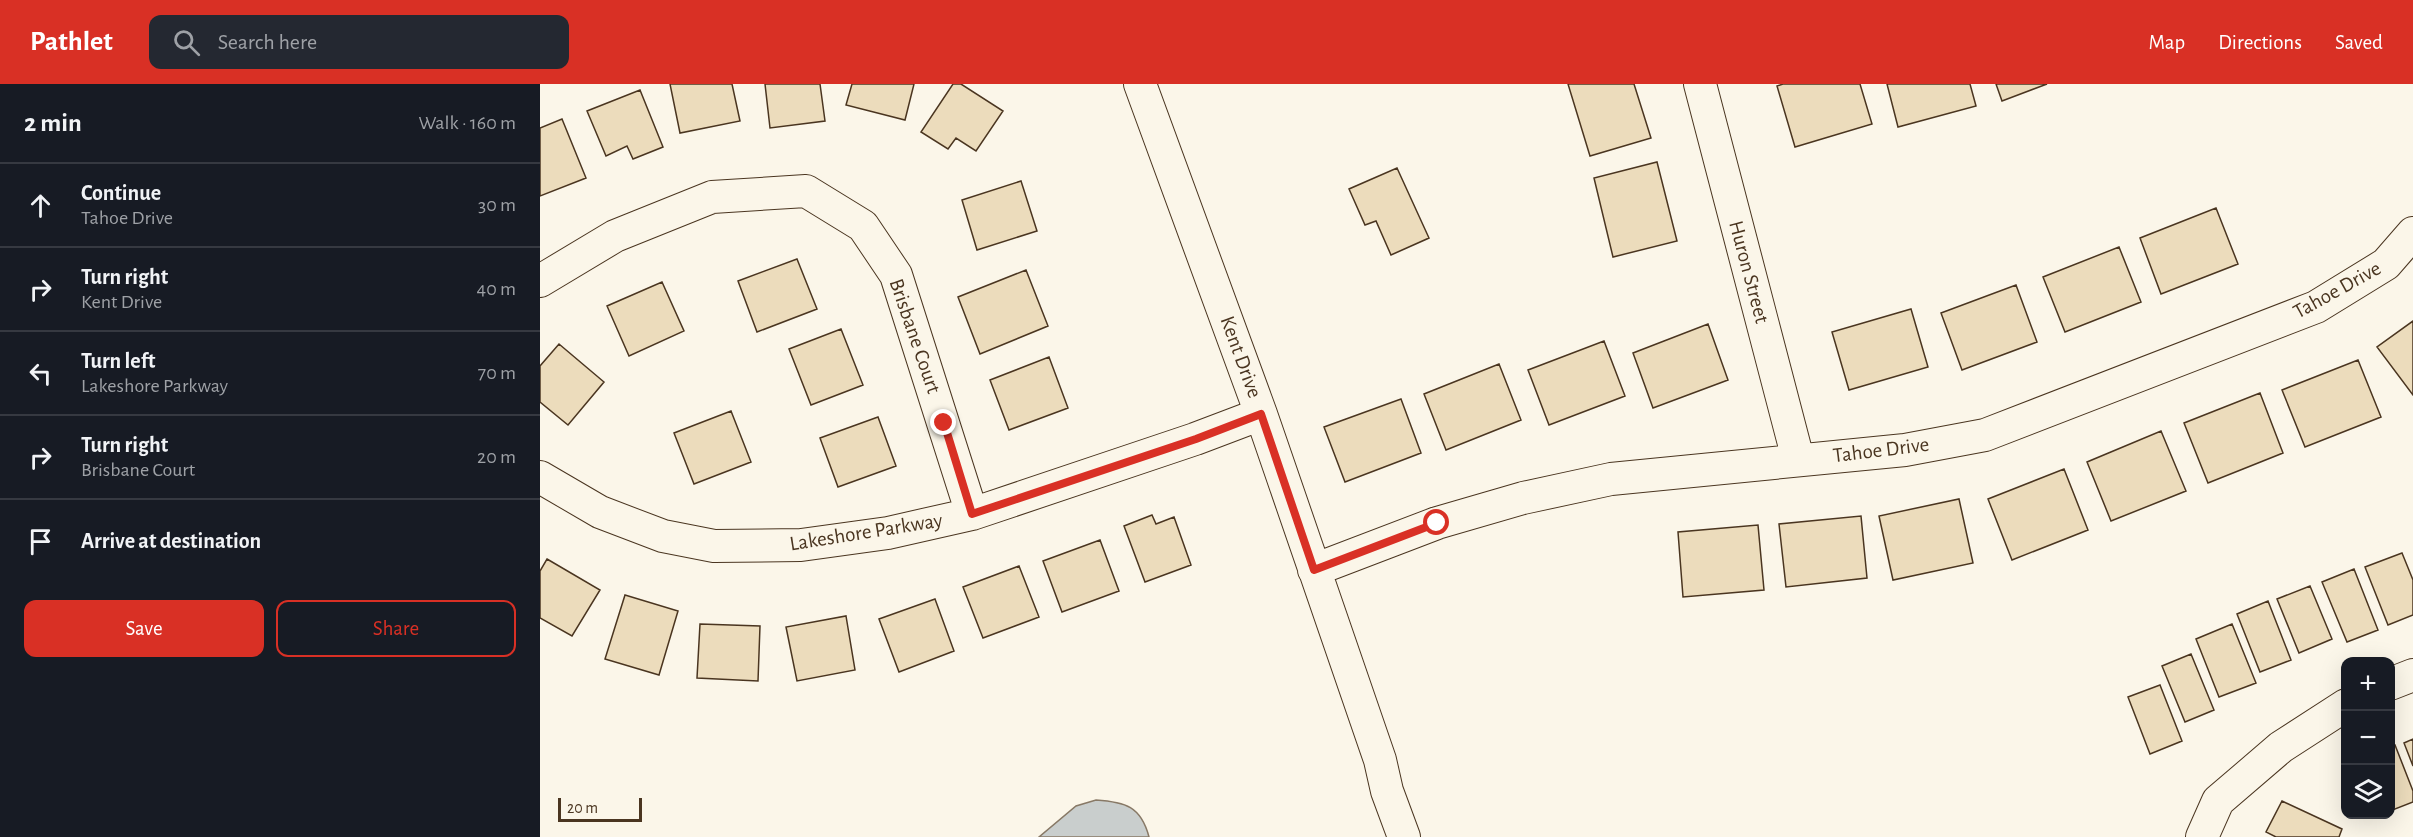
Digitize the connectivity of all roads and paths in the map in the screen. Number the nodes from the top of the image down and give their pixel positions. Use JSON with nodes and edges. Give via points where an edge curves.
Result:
{"nodes":[{"id":1,"x":1140,"y":84,"type":"edge"},
{"id":2,"x":1700,"y":84,"type":"edge"},
{"id":3,"x":2413,"y":233,"type":"edge"},
{"id":4,"x":540,"y":281,"type":"edge"},
{"id":5,"x":1261,"y":414,"type":"junction"},
{"id":6,"x":1798,"y":459,"type":"junction"},
{"id":7,"x":540,"y":477,"type":"edge"},
{"id":8,"x":972,"y":514,"type":"junction"},
{"id":9,"x":1314,"y":570,"type":"junction"},
{"id":10,"x":2413,"y":675,"type":"edge"},
{"id":11,"x":2395,"y":682,"type":"edge"},
{"id":12,"x":2341,"y":708,"type":"edge"},
{"id":13,"x":1404,"y":837,"type":"edge"},
{"id":14,"x":2202,"y":837,"type":"edge"}],
"edges":[{"from":1,"to":5,"type":"street","name":"Kent Drive"},
{"from":2,"to":6,"type":"street","name":"Huron Street"},
{"from":3,"to":6,"type":"street","name":"Tahoe Drive","via":[[2386,264],[2316,307],[2050,412],[1985,435],[1905,450]]},
{"from":4,"to":8,"type":"street","name":"Brisbane Court","via":[[615,236],[712,197],[806,191],[863,226],[896,276]]},
{"from":5,"to":8,"type":"street","name":"Lakeshore Parkway"},
{"from":5,"to":9,"type":"street","name":"Kent Drive"},
{"from":6,"to":9,"type":"street","name":"Tahoe Drive","via":[[1611,479],[1522,498],[1437,523]]},
{"from":7,"to":8,"type":"street","name":"Lakeshore Parkway","via":[[600,512],[663,537],[714,546],[801,545],[888,533]]},
{"from":9,"to":13,"type":"street","name":"Kent Drive"},
{"from":10,"to":11,"type":"street"},
{"from":12,"to":14,"type":"street","via":[[2282,747],[2218,801]]}]}
